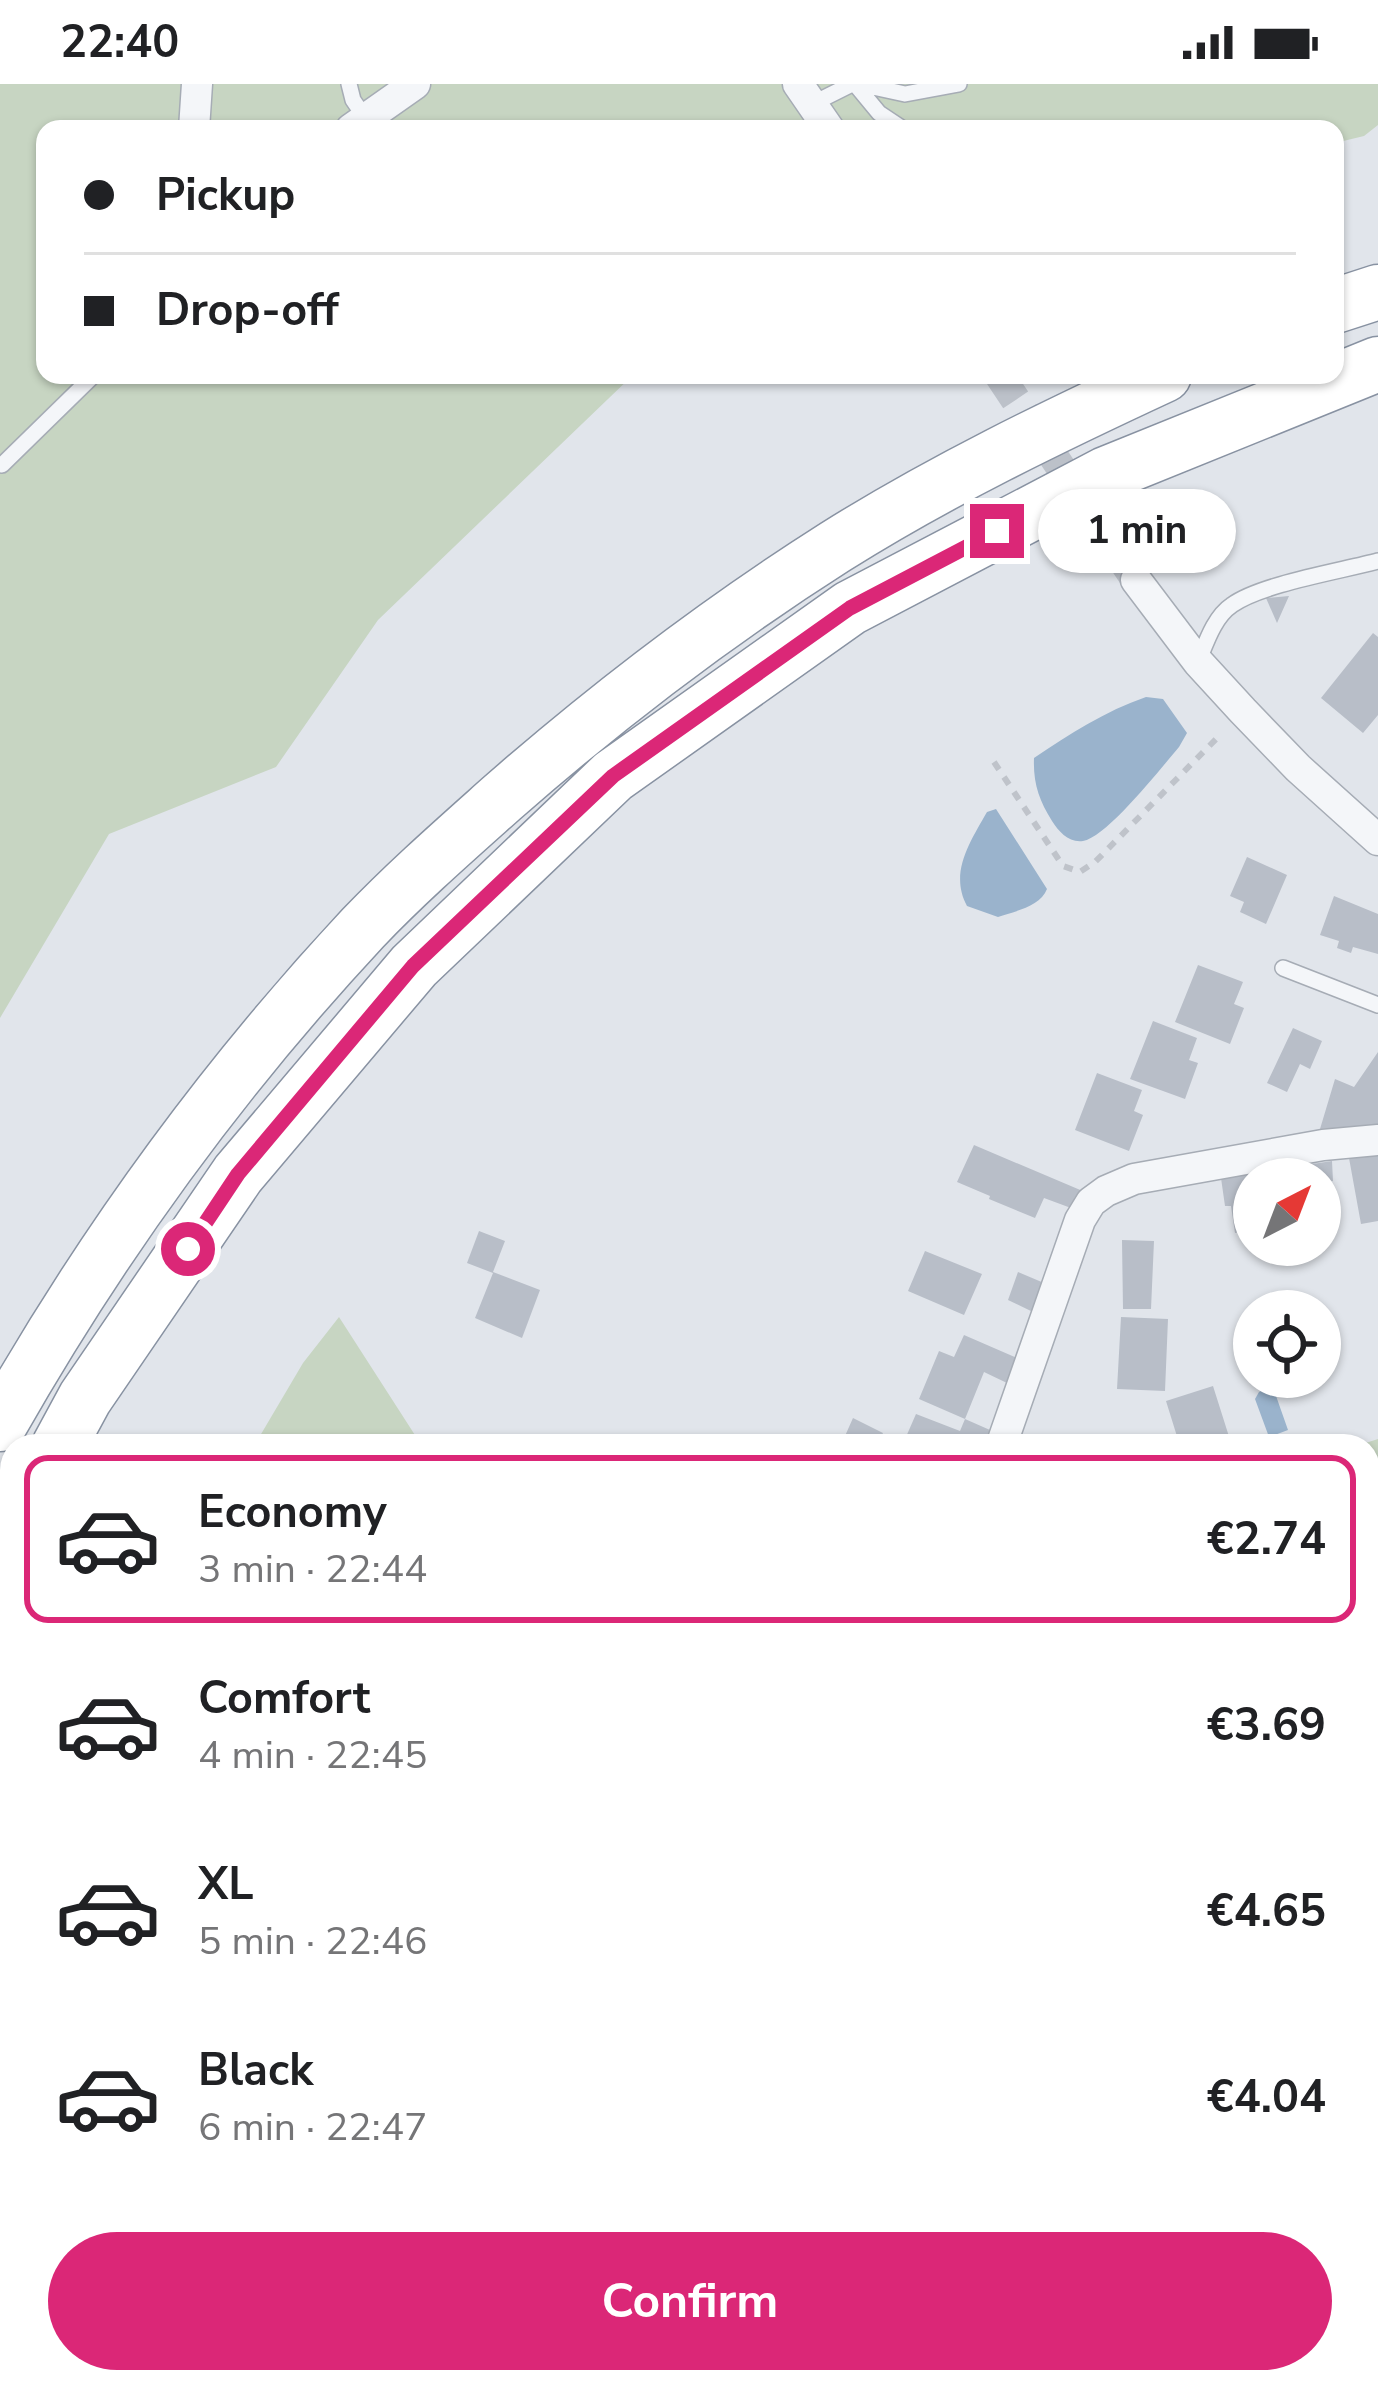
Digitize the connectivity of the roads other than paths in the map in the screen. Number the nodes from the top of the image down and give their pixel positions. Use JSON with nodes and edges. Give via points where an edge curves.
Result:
{"nodes":[{"id":1,"x":197,"y":84,"type":"edge"},
{"id":2,"x":349,"y":84,"type":"edge"},
{"id":3,"x":415,"y":84,"type":"edge"},
{"id":4,"x":855,"y":84,"type":"edge"},
{"id":5,"x":959,"y":84,"type":"edge"},
{"id":6,"x":813,"y":106,"type":"edge"},
{"id":7,"x":195,"y":120,"type":"edge"},
{"id":8,"x":357,"y":120,"type":"edge"},
{"id":9,"x":364,"y":120,"type":"edge"},
{"id":10,"x":890,"y":120,"type":"edge"},
{"id":11,"x":1378,"y":292,"type":"edge"},
{"id":12,"x":1344,"y":303,"type":"edge"},
{"id":13,"x":1378,"y":364,"type":"edge"},
{"id":14,"x":1344,"y":378,"type":"edge"},
{"id":15,"x":85,"y":384,"type":"edge"},
{"id":16,"x":1146,"y":384,"type":"edge"},
{"id":17,"x":1329,"y":384,"type":"edge"},
{"id":18,"x":2,"y":465,"type":"edge"},
{"id":19,"x":1378,"y":561,"type":"edge"},
{"id":20,"x":1136,"y":580,"type":"tunnel mouth"},
{"id":21,"x":1198,"y":662,"type":"junction"},
{"id":22,"x":1378,"y":840,"type":"edge"},
{"id":23,"x":1283,"y":968,"type":"dead end"},
{"id":24,"x":1378,"y":1005,"type":"edge"},
{"id":25,"x":1378,"y":1140,"type":"edge"},
{"id":26,"x":0,"y":1424,"type":"edge"},
{"id":27,"x":66,"y":1434,"type":"edge"},
{"id":28,"x":1005,"y":1434,"type":"edge"}],
"edges":[{"from":1,"to":7,"type":"street"},
{"from":2,"to":8,"type":"lane"},
{"from":3,"to":9,"type":"street"},
{"from":4,"to":5,"type":"lane","via":[[905,94]]},
{"from":4,"to":6,"type":"lane"},
{"from":4,"to":10,"type":"lane"},
{"from":11,"to":12,"type":"highway"},
{"from":13,"to":14,"type":"highway"},
{"from":15,"to":18,"type":"lane"},
{"from":16,"to":26,"type":"highway","via":[[957,476],[837,546],[698,639],[461,834],[314,982],[175,1153]]},
{"from":17,"to":27,"type":"highway","via":[[1106,474],[850,608],[613,776],[413,966],[238,1174]]},
{"from":19,"to":21,"type":"lane","via":[[1230,606]]},
{"from":20,"to":21,"type":"street"},
{"from":21,"to":22,"type":"street"},
{"from":23,"to":24,"type":"lane"},
{"from":25,"to":28,"type":"street","via":[[1134,1179],[1091,1202]]}]}
